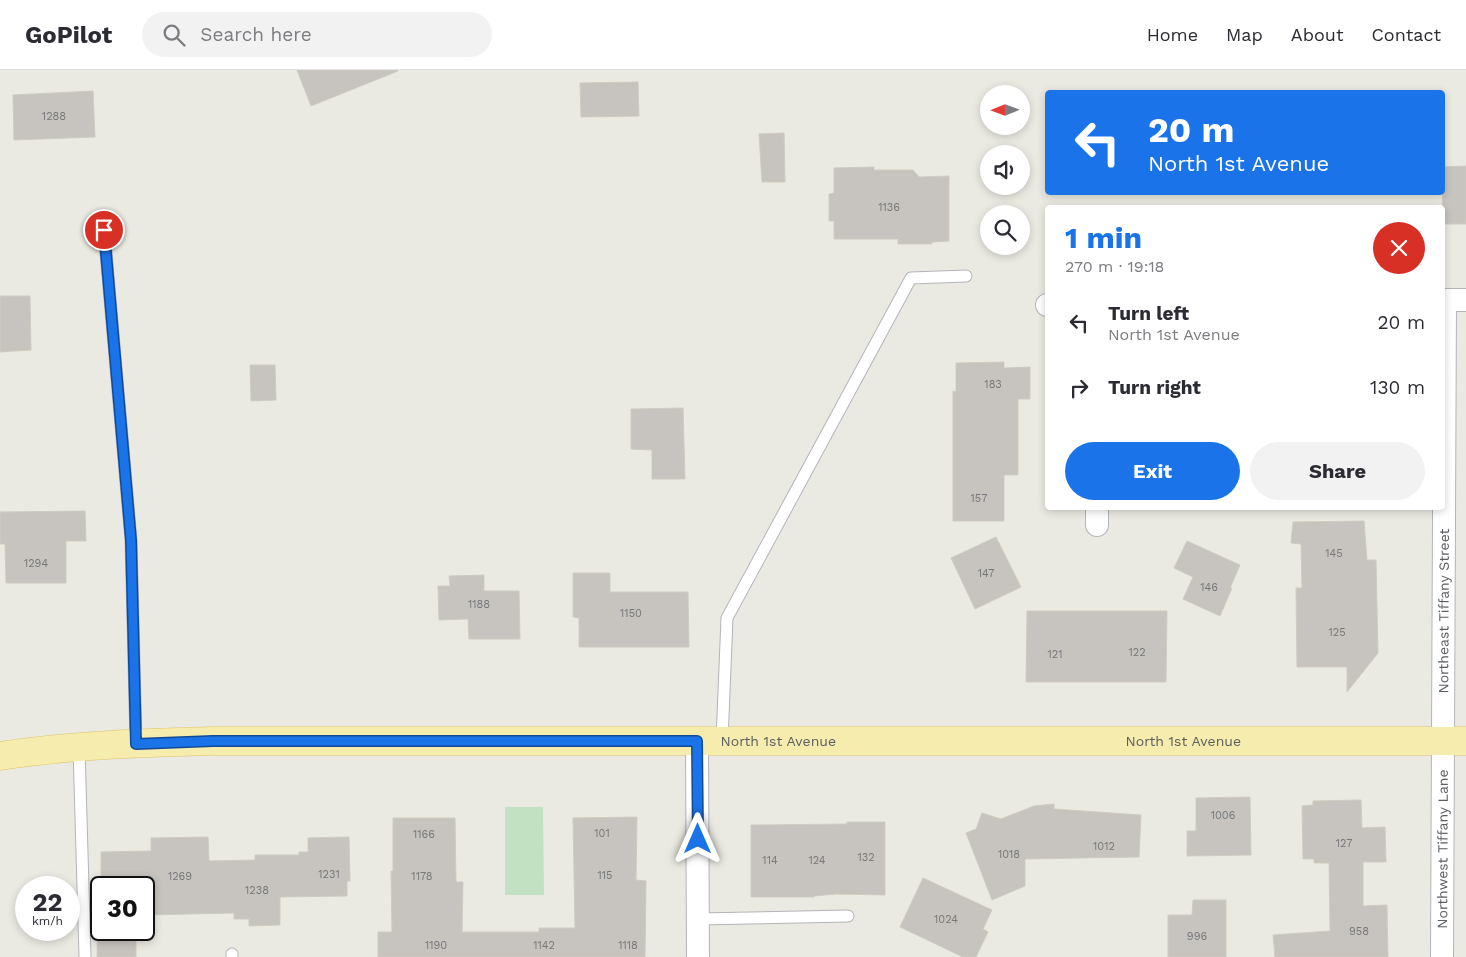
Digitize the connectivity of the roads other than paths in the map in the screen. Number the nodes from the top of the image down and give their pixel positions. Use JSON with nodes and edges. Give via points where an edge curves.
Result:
{"nodes":[{"id":1,"x":104,"y":230,"type":"dead end"},
{"id":2,"x":966,"y":276,"type":"dead end"},
{"id":3,"x":1451,"y":300,"type":"edge"},
{"id":4,"x":710,"y":741,"type":"junction"},
{"id":5,"x":1455,"y":741,"type":"edge"},
{"id":6,"x":136,"y":744,"type":"junction"},
{"id":7,"x":79,"y":748,"type":"junction"},
{"id":8,"x":0,"y":756,"type":"edge"},
{"id":9,"x":848,"y":916,"type":"dead end"},
{"id":10,"x":698,"y":918,"type":"junction"},
{"id":11,"x":85,"y":957,"type":"edge"},
{"id":12,"x":698,"y":957,"type":"edge"},
{"id":13,"x":1442,"y":957,"type":"edge"}],
"edges":[{"from":1,"to":6,"type":"lane","via":[[131,540]]},
{"from":2,"to":4,"type":"lane","via":[[911,278],[727,618]]},
{"from":3,"to":5,"type":"street","name":"Northeast Tiffany Street"},
{"from":4,"to":5,"type":"main road","name":"North 1st Avenue"},
{"from":4,"to":6,"type":"main road","name":"North 1st Avenue","via":[[213,741]]},
{"from":4,"to":10,"type":"street"},
{"from":5,"to":13,"type":"street","name":"Northwest Tiffany Lane"},
{"from":6,"to":7,"type":"main road","name":"North 1st Avenue"},
{"from":7,"to":8,"type":"main road","name":"North 1st Avenue"},
{"from":7,"to":11,"type":"lane"},
{"from":9,"to":10,"type":"lane"},
{"from":10,"to":12,"type":"street"}]}
